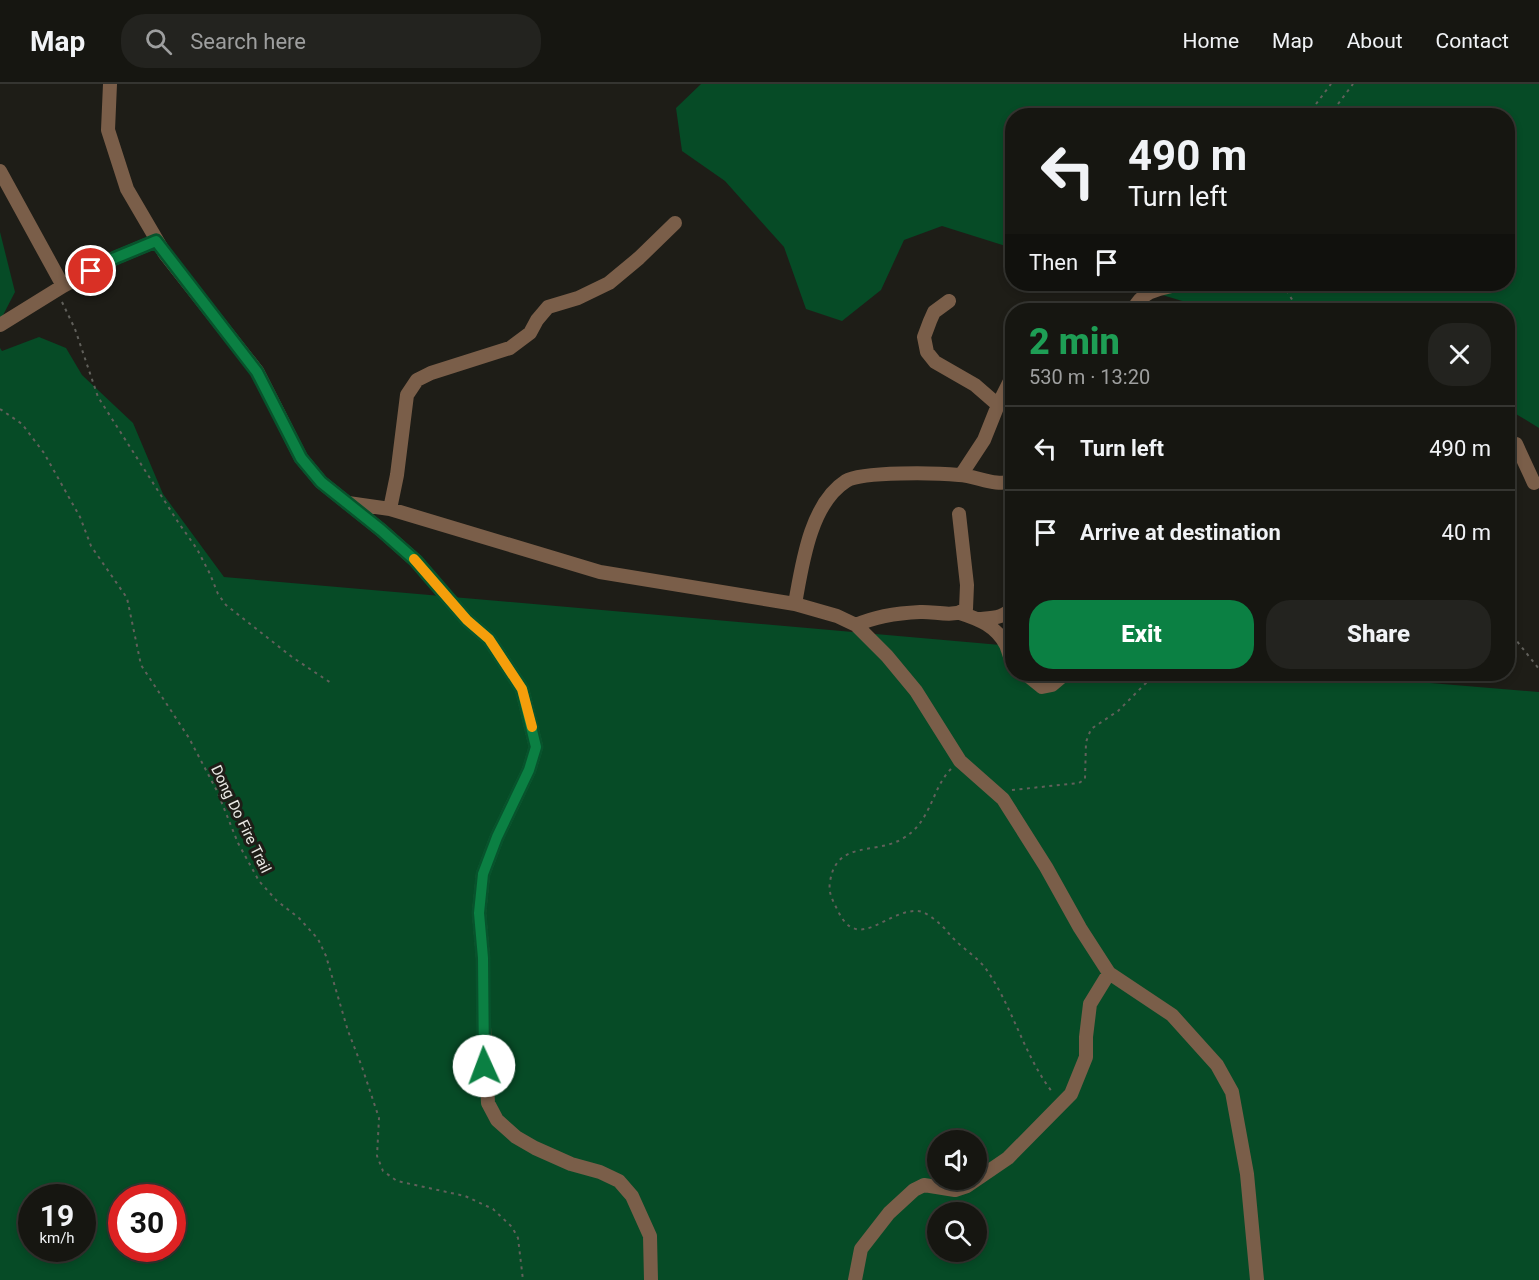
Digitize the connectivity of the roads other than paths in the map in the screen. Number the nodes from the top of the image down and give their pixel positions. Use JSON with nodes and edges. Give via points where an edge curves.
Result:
{"nodes":[{"id":1,"x":110,"y":84,"type":"edge"},
{"id":2,"x":0,"y":171,"type":"edge"},
{"id":3,"x":675,"y":223,"type":"dead end"},
{"id":4,"x":156,"y":241,"type":"junction"},
{"id":5,"x":60,"y":289,"type":"junction"},
{"id":6,"x":1154,"y":291,"type":"edge"},
{"id":7,"x":949,"y":301,"type":"dead end"},
{"id":8,"x":1136,"y":303,"type":"edge"},
{"id":9,"x":0,"y":325,"type":"edge"},
{"id":10,"x":1005,"y":391,"type":"edge"},
{"id":11,"x":998,"y":405,"type":"junction"},
{"id":12,"x":1515,"y":444,"type":"edge"},
{"id":13,"x":962,"y":475,"type":"junction"},
{"id":14,"x":1534,"y":483,"type":"dead end"},
{"id":15,"x":1005,"y":484,"type":"edge"},
{"id":16,"x":345,"y":502,"type":"junction"},
{"id":17,"x":390,"y":509,"type":"junction"},
{"id":18,"x":959,"y":514,"type":"dead end"},
{"id":19,"x":795,"y":604,"type":"junction"},
{"id":20,"x":960,"y":613,"type":"junction"},
{"id":21,"x":1005,"y":614,"type":"edge"},
{"id":22,"x":980,"y":619,"type":"junction"},
{"id":23,"x":856,"y":625,"type":"junction"},
{"id":24,"x":1005,"y":644,"type":"edge"},
{"id":25,"x":1035,"y":681,"type":"edge"},
{"id":26,"x":1057,"y":681,"type":"edge"},
{"id":27,"x":1109,"y":973,"type":"junction"},
{"id":28,"x":651,"y":1280,"type":"edge"},
{"id":29,"x":855,"y":1280,"type":"edge"},
{"id":30,"x":1257,"y":1280,"type":"edge"}],
"edges":[{"from":1,"to":4,"type":"street","via":[[108,130],[115,156],[127,189]]},
{"from":2,"to":5,"type":"street"},
{"from":3,"to":17,"type":"street","via":[[609,283],[548,307],[530,333],[510,348],[417,380],[407,395]]},
{"from":4,"to":5,"type":"street","via":[[115,258]]},
{"from":4,"to":16,"type":"street","via":[[257,372],[301,458]]},
{"from":5,"to":9,"type":"street"},
{"from":6,"to":8,"type":"street"},
{"from":7,"to":11,"type":"street","via":[[934,312],[930,321],[924,337],[927,352]]},
{"from":10,"to":11,"type":"street"},
{"from":11,"to":13,"type":"street","via":[[984,440]]},
{"from":12,"to":14,"type":"street"},
{"from":13,"to":15,"type":"street"},
{"from":13,"to":19,"type":"street","via":[[887,473],[847,480],[819,511]]},
{"from":16,"to":17,"type":"street"},
{"from":16,"to":28,"type":"street","via":[[416,561],[467,620],[489,639],[522,689],[536,747],[483,874],[479,913],[488,1103],[497,1120],[516,1137],[571,1164],[619,1181],[632,1196],[650,1236]]},
{"from":17,"to":19,"type":"street","via":[[600,572]]},
{"from":18,"to":20,"type":"street","via":[[967,593],[966,609]]},
{"from":19,"to":23,"type":"street"},
{"from":20,"to":22,"type":"street"},
{"from":20,"to":23,"type":"street","via":[[904,613]]},
{"from":21,"to":22,"type":"street"},
{"from":22,"to":24,"type":"street","via":[[996,630]]},
{"from":23,"to":27,"type":"street","via":[[916,691],[960,761],[1003,799]]},
{"from":25,"to":26,"type":"street","via":[[1042,687]]},
{"from":27,"to":29,"type":"street","via":[[1090,1004],[1086,1057],[1071,1094],[1008,1158],[967,1186],[955,1190],[924,1185],[914,1190],[889,1213],[861,1249]]},
{"from":27,"to":30,"type":"street","via":[[1172,1014],[1216,1065],[1232,1092],[1247,1173]]}]}
